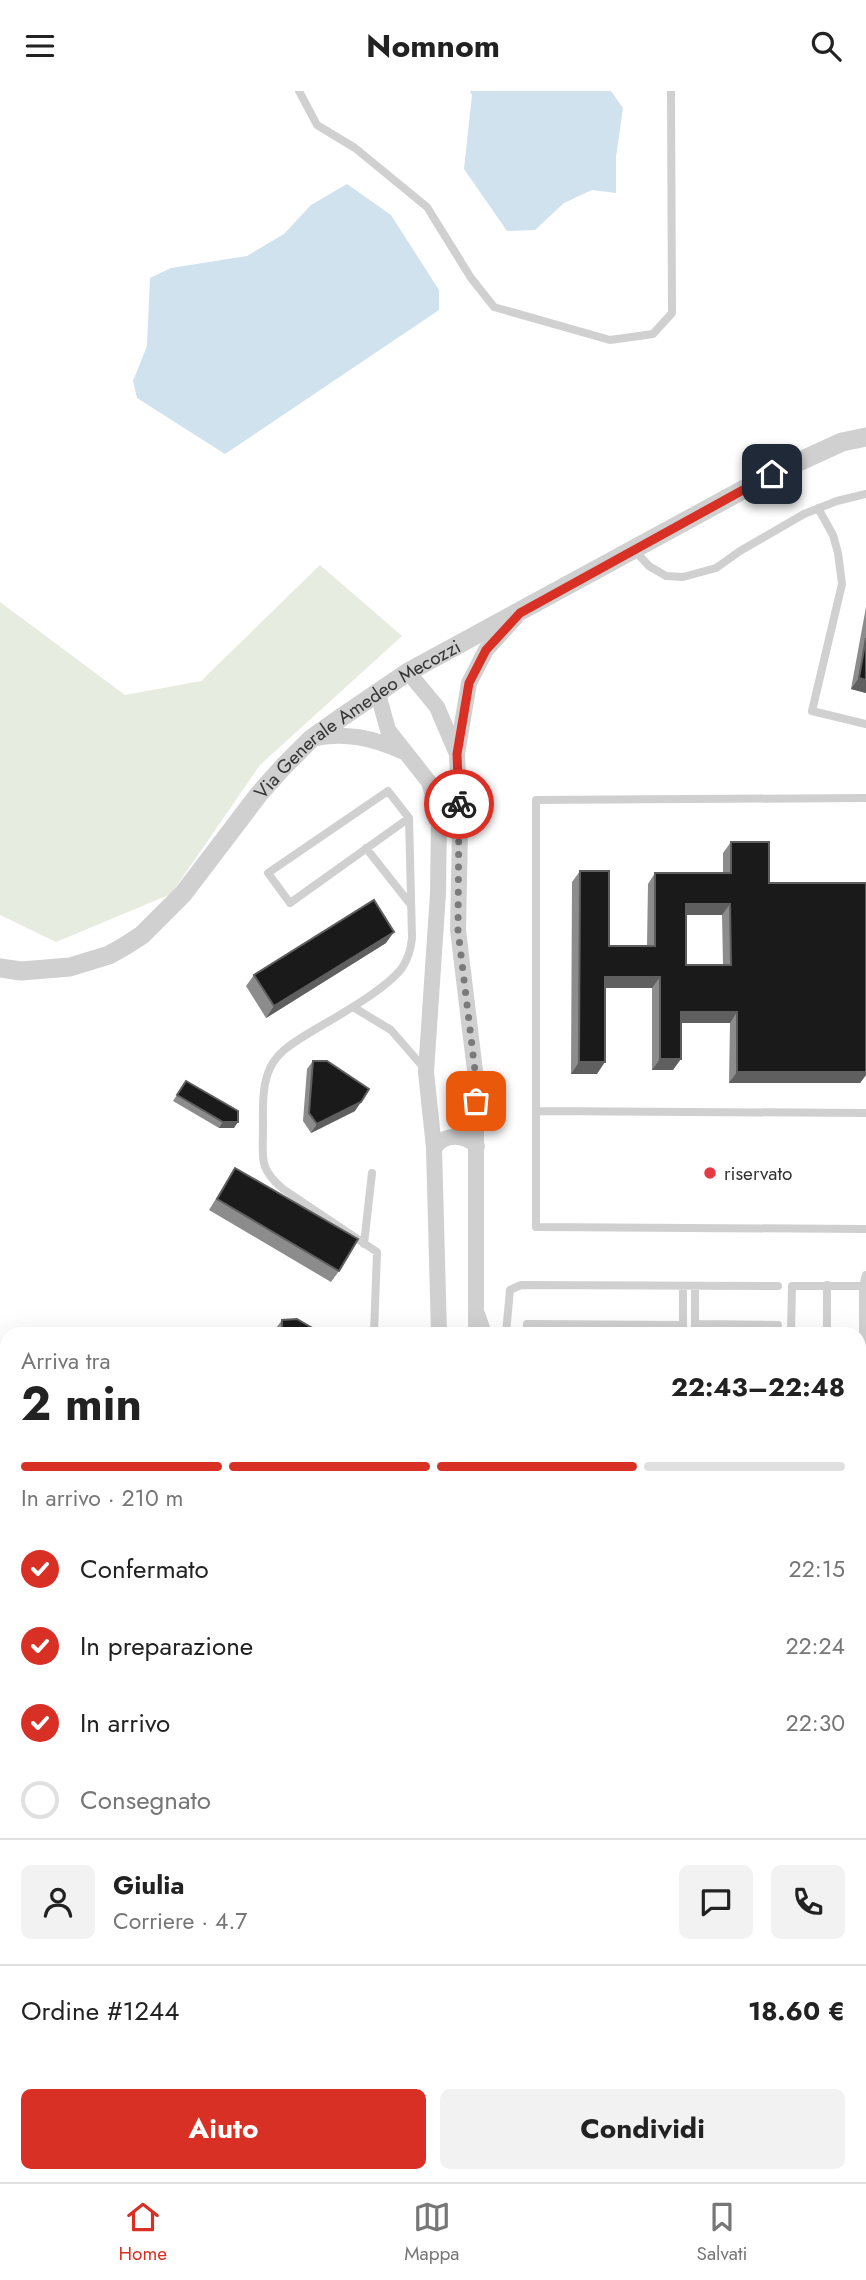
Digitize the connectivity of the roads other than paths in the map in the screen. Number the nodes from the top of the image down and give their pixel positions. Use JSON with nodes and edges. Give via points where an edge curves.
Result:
{"nodes":[{"id":1,"x":299,"y":91,"type":"edge"},
{"id":2,"x":671,"y":91,"type":"edge"},
{"id":3,"x":866,"y":437,"type":"edge"},
{"id":4,"x":866,"y":494,"type":"edge"},
{"id":5,"x":818,"y":508,"type":"junction"},
{"id":6,"x":634,"y":550,"type":"junction"},
{"id":7,"x":520,"y":613,"type":"junction"},
{"id":8,"x":408,"y":673,"type":"junction"},
{"id":9,"x":378,"y":694,"type":"junction"},
{"id":10,"x":866,"y":724,"type":"edge"},
{"id":11,"x":312,"y":739,"type":"junction"},
{"id":12,"x":408,"y":754,"type":"junction"},
{"id":13,"x":457,"y":754,"type":"junction"},
{"id":14,"x":866,"y":798,"type":"edge"},
{"id":15,"x":409,"y":818,"type":"junction"},
{"id":16,"x":366,"y":848,"type":"junction"},
{"id":17,"x":411,"y":905,"type":"junction"},
{"id":18,"x":0,"y":968,"type":"edge"},
{"id":19,"x":353,"y":1007,"type":"junction"},
{"id":20,"x":426,"y":1072,"type":"junction"},
{"id":21,"x":536,"y":1111,"type":"junction"},
{"id":22,"x":866,"y":1114,"type":"edge"},
{"id":23,"x":477,"y":1146,"type":"junction"},
{"id":24,"x":434,"y":1148,"type":"junction"},
{"id":25,"x":372,"y":1173,"type":"dead end"},
{"id":26,"x":866,"y":1229,"type":"edge"},
{"id":27,"x":364,"y":1244,"type":"junction"},
{"id":28,"x":866,"y":1275,"type":"edge"},
{"id":29,"x":827,"y":1285,"type":"junction"},
{"id":30,"x":683,"y":1286,"type":"junction"},
{"id":31,"x":695,"y":1286,"type":"junction"},
{"id":32,"x":778,"y":1286,"type":"dead end"},
{"id":33,"x":863,"y":1286,"type":"junction"},
{"id":34,"x":477,"y":1304,"type":"junction"},
{"id":35,"x":778,"y":1325,"type":"dead end"},
{"id":36,"x":374,"y":1327,"type":"edge"},
{"id":37,"x":439,"y":1327,"type":"edge"},
{"id":38,"x":476,"y":1327,"type":"edge"},
{"id":39,"x":486,"y":1327,"type":"edge"},
{"id":40,"x":506,"y":1327,"type":"edge"},
{"id":41,"x":527,"y":1327,"type":"edge"},
{"id":42,"x":621,"y":1327,"type":"edge"},
{"id":43,"x":683,"y":1327,"type":"edge"},
{"id":44,"x":695,"y":1327,"type":"edge"},
{"id":45,"x":736,"y":1327,"type":"edge"},
{"id":46,"x":791,"y":1327,"type":"edge"},
{"id":47,"x":827,"y":1327,"type":"edge"},
{"id":48,"x":863,"y":1327,"type":"edge"}],
"edges":[{"from":1,"to":2,"type":"lane","via":[[317,125],[355,148],[427,207],[494,307],[610,339],[653,334],[672,313]]},
{"from":3,"to":6,"type":"street","name":"Via Generale Amedeo Mecozzi","via":[[842,442],[772,474]]},
{"from":4,"to":5,"type":"lane"},
{"from":5,"to":6,"type":"lane","via":[[716,568],[683,577],[666,576]]},
{"from":5,"to":10,"type":"lane","via":[[833,535],[842,585],[811,711]]},
{"from":6,"to":7,"type":"street","name":"Via Generale Amedeo Mecozzi"},
{"from":7,"to":8,"type":"street","name":"Via Generale Amedeo Mecozzi"},
{"from":7,"to":13,"type":"street","via":[[486,650],[469,683]]},
{"from":8,"to":9,"type":"street","name":"Via Generale Amedeo Mecozzi"},
{"from":8,"to":13,"type":"street","via":[[437,707]]},
{"from":9,"to":11,"type":"street","name":"Via Generale Amedeo Mecozzi"},
{"from":9,"to":12,"type":"street","via":[[388,730]]},
{"from":11,"to":12,"type":"street","via":[[372,739]]},
{"from":11,"to":18,"type":"street","name":"Via Generale Amedeo Mecozzi","via":[[258,794],[183,894],[142,935],[109,954],[70,967]]},
{"from":12,"to":20,"type":"street","via":[[429,782],[439,816]]},
{"from":13,"to":23,"type":"street","via":[[458,930],[476,1079]]},
{"from":14,"to":21,"type":"lane","via":[[536,800]]},
{"from":15,"to":16,"type":"lane"},
{"from":15,"to":16,"type":"lane","via":[[388,791],[268,873],[289,902]]},
{"from":15,"to":17,"type":"lane"},
{"from":16,"to":17,"type":"lane"},
{"from":17,"to":19,"type":"lane","via":[[411,948],[403,966]]},
{"from":19,"to":20,"type":"lane","via":[[391,1030]]},
{"from":19,"to":27,"type":"lane","via":[[281,1052],[268,1071],[263,1156],[269,1177]]},
{"from":20,"to":24,"type":"street"},
{"from":21,"to":22,"type":"lane"},
{"from":21,"to":26,"type":"lane","via":[[536,1227]]},
{"from":23,"to":24,"type":"street","via":[[452,1136]]},
{"from":23,"to":34,"type":"street"},
{"from":24,"to":37,"type":"street"},
{"from":25,"to":27,"type":"lane"},
{"from":27,"to":36,"type":"lane","via":[[377,1252]]},
{"from":28,"to":33,"type":"lane"},
{"from":29,"to":33,"type":"lane"},
{"from":29,"to":46,"type":"lane","via":[[792,1286]]},
{"from":29,"to":47,"type":"lane"},
{"from":30,"to":31,"type":"lane"},
{"from":30,"to":40,"type":"lane","via":[[522,1285],[509,1293]]},
{"from":30,"to":43,"type":"lane"},
{"from":31,"to":32,"type":"lane"},
{"from":31,"to":44,"type":"lane"},
{"from":33,"to":48,"type":"lane"},
{"from":34,"to":38,"type":"street"},
{"from":34,"to":39,"type":"lane"},
{"from":35,"to":45,"type":"lane"},
{"from":41,"to":42,"type":"lane"}]}
